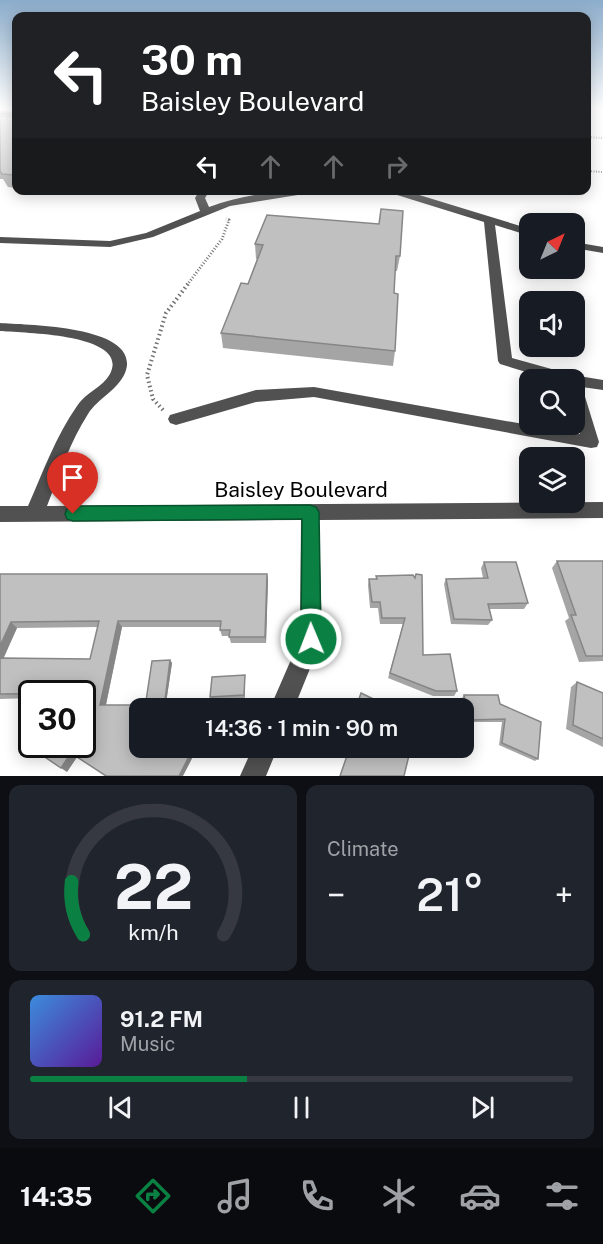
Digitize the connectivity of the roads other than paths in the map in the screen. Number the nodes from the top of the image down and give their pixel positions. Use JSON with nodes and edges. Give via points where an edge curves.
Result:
{"nodes":[{"id":1,"x":202,"y":195,"type":"edge"},
{"id":2,"x":273,"y":195,"type":"edge"},
{"id":3,"x":416,"y":195,"type":"edge"},
{"id":4,"x":206,"y":212,"type":"junction"},
{"id":5,"x":489,"y":222,"type":"junction"},
{"id":6,"x":519,"y":230,"type":"edge"},
{"id":7,"x":0,"y":240,"type":"edge"},
{"id":8,"x":585,"y":247,"type":"edge"},
{"id":9,"x":603,"y":250,"type":"edge"},
{"id":10,"x":0,"y":327,"type":"edge"},
{"id":11,"x":533,"y":369,"type":"edge"},
{"id":12,"x":585,"y":383,"type":"edge"},
{"id":13,"x":603,"y":385,"type":"edge"},
{"id":14,"x":176,"y":419,"type":"road end"},
{"id":15,"x":585,"y":420,"type":"edge"},
{"id":16,"x":519,"y":429,"type":"edge"},
{"id":17,"x":552,"y":435,"type":"edge"},
{"id":18,"x":603,"y":510,"type":"edge"},
{"id":19,"x":310,"y":512,"type":"junction"},
{"id":20,"x":0,"y":514,"type":"edge"},
{"id":21,"x":34,"y":514,"type":"junction"},
{"id":22,"x":286,"y":698,"type":"edge"},
{"id":23,"x":261,"y":758,"type":"edge"},
{"id":24,"x":254,"y":776,"type":"edge"}],
"edges":[{"from":1,"to":4,"type":"street"},
{"from":2,"to":4,"type":"street"},
{"from":3,"to":5,"type":"street"},
{"from":4,"to":7,"type":"street","via":[[149,235],[110,244]]},
{"from":5,"to":6,"type":"street"},
{"from":5,"to":11,"type":"street","via":[[505,361]]},
{"from":8,"to":9,"type":"street"},
{"from":10,"to":21,"type":"street","via":[[79,334],[108,343],[118,356],[120,369],[108,387],[84,407]]},
{"from":12,"to":13,"type":"street"},
{"from":14,"to":16,"type":"street","via":[[256,396],[314,392]]},
{"from":15,"to":17,"type":"street","via":[[591,442]]},
{"from":18,"to":19,"type":"street","name":"Baisley Boulevard"},
{"from":19,"to":21,"type":"street","name":"Baisley Boulevard"},
{"from":19,"to":22,"type":"street","via":[[311,639]]},
{"from":20,"to":21,"type":"street","name":"Baisley Boulevard"},
{"from":23,"to":24,"type":"street"}]}
